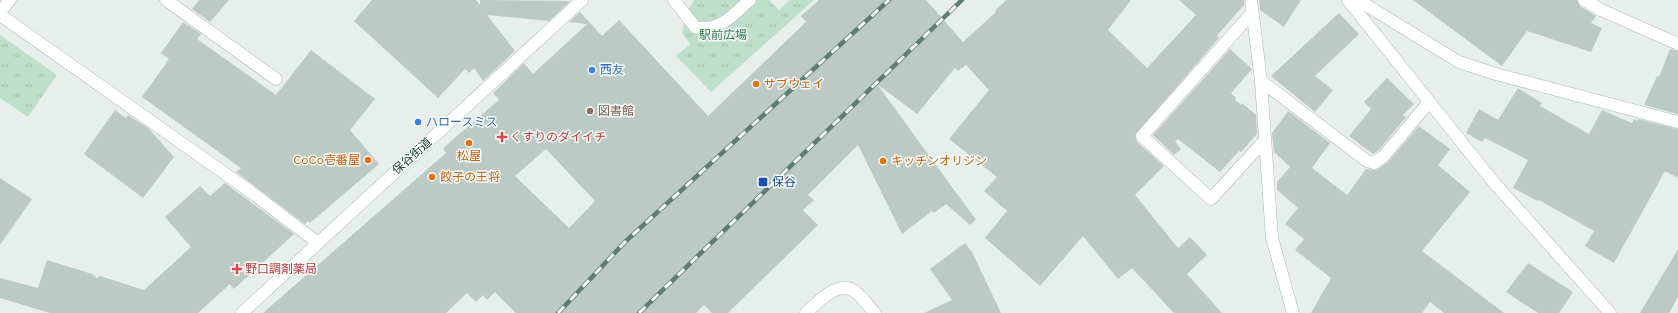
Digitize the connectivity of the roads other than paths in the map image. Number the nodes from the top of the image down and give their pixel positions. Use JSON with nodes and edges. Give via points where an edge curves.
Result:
{"nodes":[{"id":1,"x":10,"y":0,"type":"edge"},
{"id":2,"x":166,"y":0,"type":"edge"},
{"id":3,"x":582,"y":0,"type":"edge"},
{"id":4,"x":674,"y":0,"type":"edge"},
{"id":5,"x":750,"y":0,"type":"edge"},
{"id":6,"x":1251,"y":0,"type":"edge"},
{"id":7,"x":1348,"y":0,"type":"edge"},
{"id":8,"x":1358,"y":0,"type":"edge"},
{"id":9,"x":1584,"y":0,"type":"edge"},
{"id":10,"x":0,"y":12,"type":"edge"},
{"id":11,"x":1252,"y":13,"type":"junction"},
{"id":12,"x":0,"y":15,"type":"edge"},
{"id":13,"x":1678,"y":44,"type":"edge"},
{"id":14,"x":276,"y":79,"type":"dead end"},
{"id":15,"x":1261,"y":81,"type":"junction"},
{"id":16,"x":1429,"y":102,"type":"junction"},
{"id":17,"x":1678,"y":122,"type":"edge"},
{"id":18,"x":1266,"y":140,"type":"junction"},
{"id":19,"x":318,"y":243,"type":"junction"},
{"id":20,"x":242,"y":313,"type":"edge"},
{"id":21,"x":806,"y":313,"type":"edge"},
{"id":22,"x":875,"y":313,"type":"edge"},
{"id":23,"x":1293,"y":313,"type":"edge"},
{"id":24,"x":1610,"y":313,"type":"edge"}],
"edges":[{"from":1,"to":10,"type":"street"},
{"from":2,"to":14,"type":"street"},
{"from":3,"to":19,"type":"street","name":"保谷街道"},
{"from":4,"to":5,"type":"street","via":[[695,27],[707,29],[719,26]]},
{"from":6,"to":11,"type":"street"},
{"from":7,"to":16,"type":"street"},
{"from":8,"to":17,"type":"street","via":[[1459,62]]},
{"from":9,"to":13,"type":"street"},
{"from":11,"to":15,"type":"street"},
{"from":11,"to":18,"type":"street","via":[[1142,136],[1211,199]]},
{"from":12,"to":19,"type":"street","via":[[251,192]]},
{"from":15,"to":16,"type":"street","via":[[1367,161],[1374,163],[1384,156]]},
{"from":15,"to":18,"type":"street"},
{"from":16,"to":24,"type":"street","via":[[1491,179]]},
{"from":18,"to":23,"type":"street","via":[[1272,238]]},
{"from":19,"to":20,"type":"street","name":"保谷街道"},
{"from":21,"to":22,"type":"street","via":[[822,298],[841,288],[851,289]]}]}
